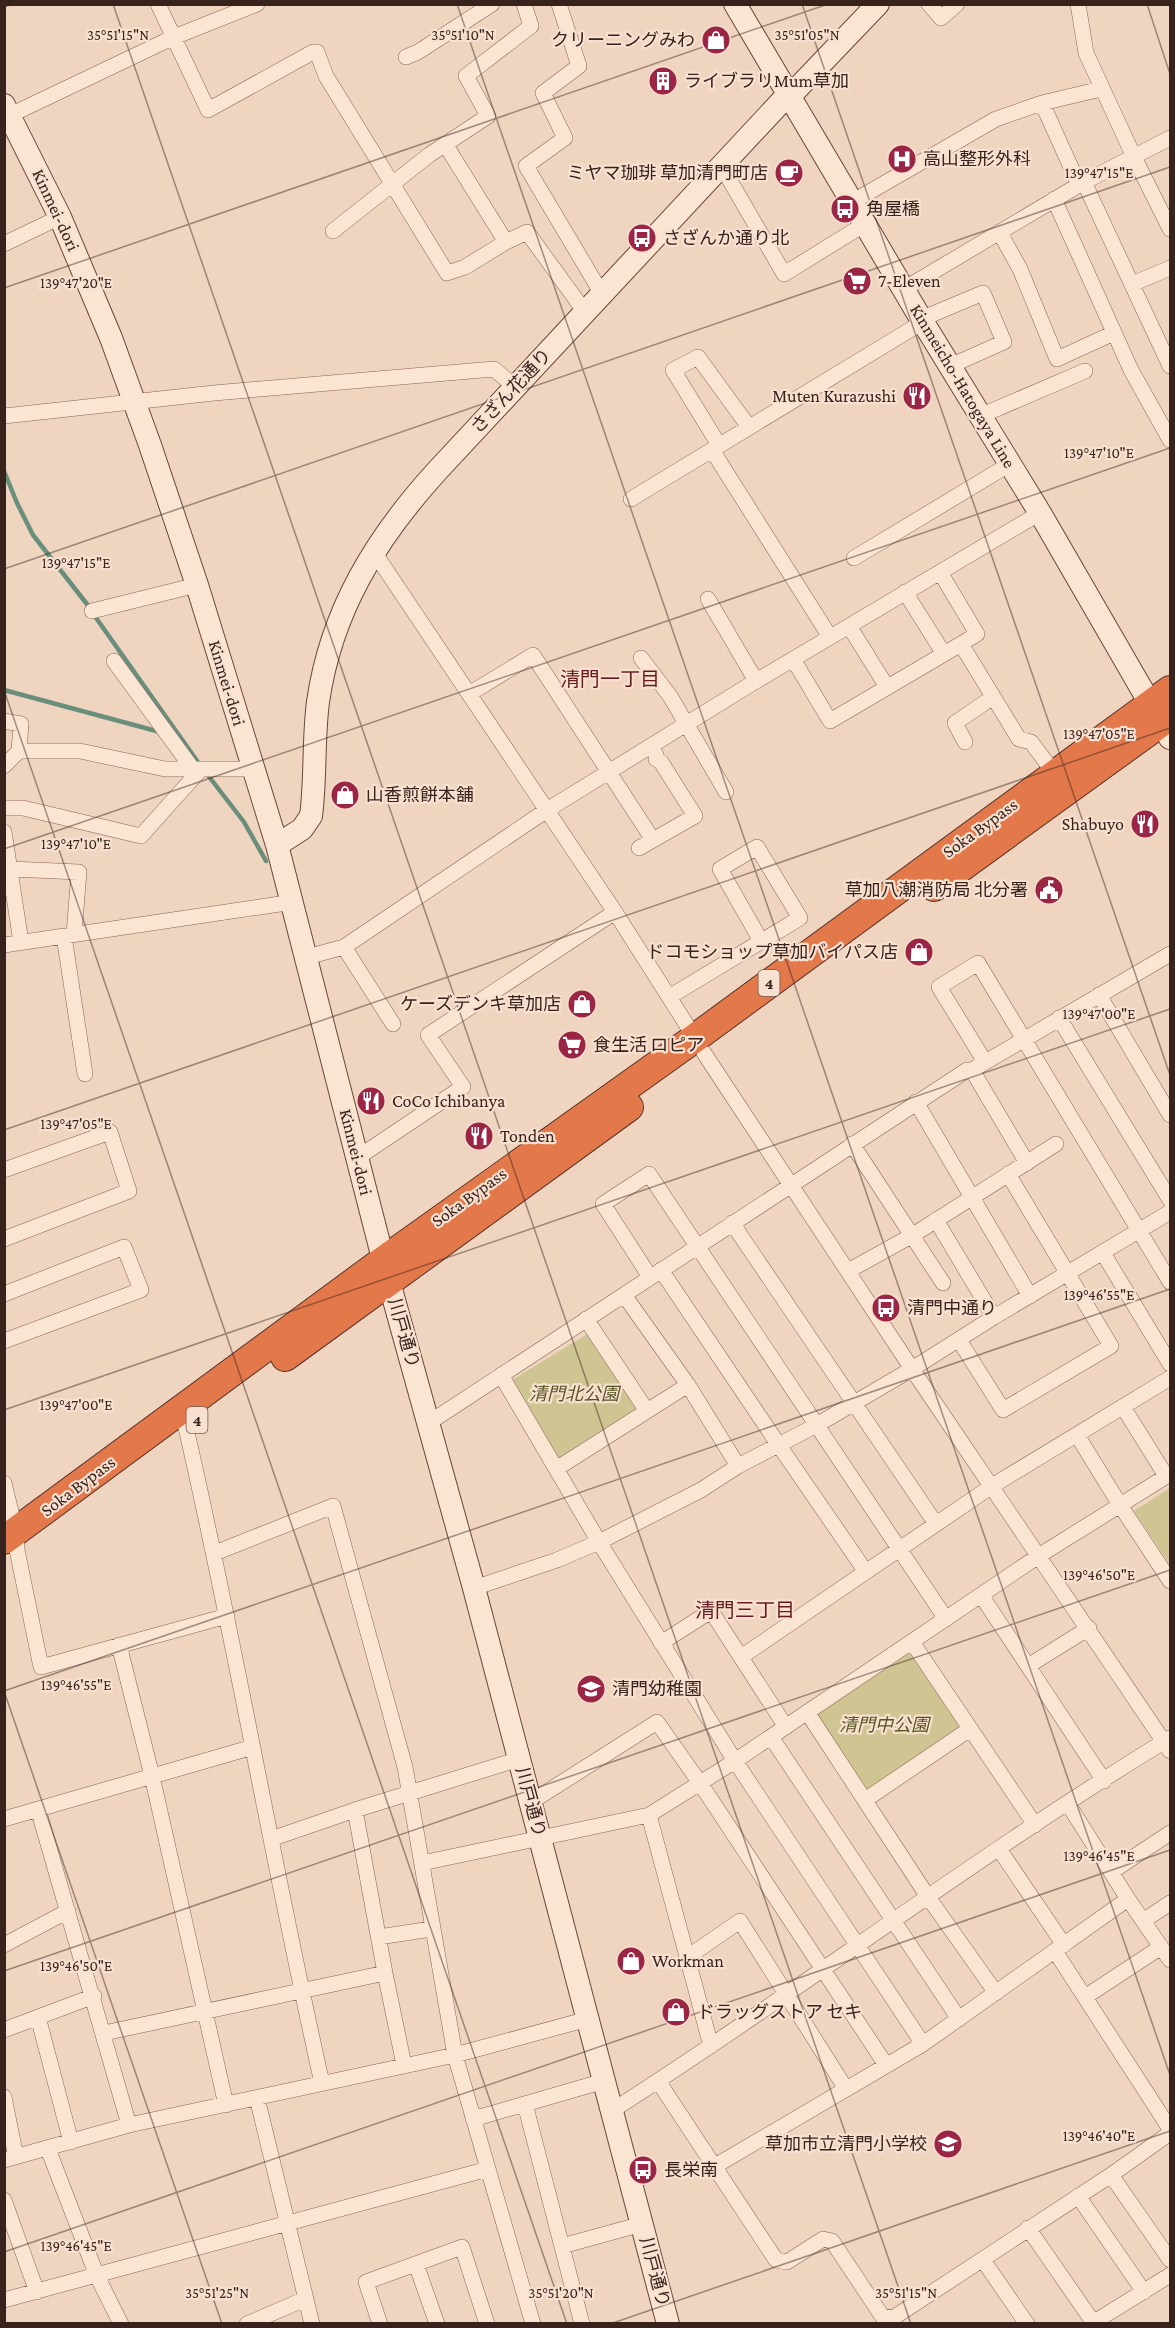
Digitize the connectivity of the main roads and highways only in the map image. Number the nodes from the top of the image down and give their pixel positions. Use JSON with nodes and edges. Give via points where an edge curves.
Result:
{"nodes":[{"id":1,"x":1165,"y":714,"type":"edge"},
{"id":2,"x":699,"y":1045,"type":"junction"},
{"id":3,"x":387,"y":1271,"type":"junction"},
{"id":4,"x":11,"y":1545,"type":"edge"}],
"edges":[{"from":1,"to":2,"type":"highway","name":"Soka Bypass","number":"4"},
{"from":1,"to":2,"type":"highway","name":"Soka Bypass","number":"4","via":[[1055,774]]},
{"from":2,"to":3,"type":"highway","name":"Soka Bypass","number":"4","via":[[534,1150]]},
{"from":3,"to":4,"type":"highway","name":"Soka Bypass","number":"4"},
{"from":3,"to":4,"type":"highway","name":"Soka Bypass","number":"4","via":[[186,1428]]}]}
